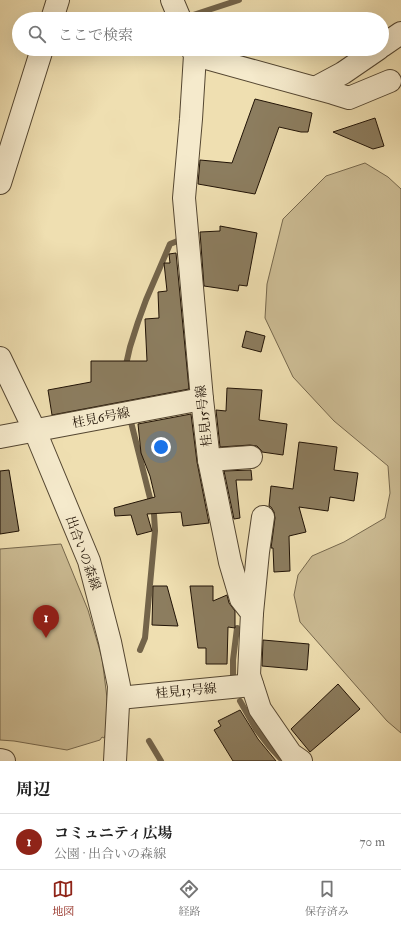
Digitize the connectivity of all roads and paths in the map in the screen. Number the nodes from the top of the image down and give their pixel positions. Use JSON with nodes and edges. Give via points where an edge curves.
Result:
{"nodes":[{"id":1,"x":58,"y":0,"type":"edge"},
{"id":2,"x":172,"y":0,"type":"edge"},
{"id":3,"x":54,"y":12,"type":"edge"},
{"id":4,"x":177,"y":12,"type":"edge"},
{"id":5,"x":401,"y":33,"type":"edge"},
{"id":6,"x":389,"y":41,"type":"edge"},
{"id":7,"x":40,"y":56,"type":"edge"},
{"id":8,"x":194,"y":56,"type":"edge"},
{"id":9,"x":207,"y":56,"type":"edge"},
{"id":10,"x":368,"y":56,"type":"edge"},
{"id":11,"x":390,"y":81,"type":"dead end"},
{"id":12,"x":315,"y":88,"type":"junction"},
{"id":13,"x":0,"y":182,"type":"edge"},
{"id":14,"x":0,"y":358,"type":"edge"},
{"id":15,"x":202,"y":399,"type":"junction"},
{"id":16,"x":35,"y":431,"type":"junction"},
{"id":17,"x":0,"y":437,"type":"edge"},
{"id":18,"x":251,"y":457,"type":"dead end"},
{"id":19,"x":209,"y":460,"type":"junction"},
{"id":20,"x":263,"y":517,"type":"dead end"},
{"id":21,"x":252,"y":613,"type":"junction"},
{"id":22,"x":252,"y":685,"type":"junction"},
{"id":23,"x":119,"y":698,"type":"junction"},
{"id":24,"x":0,"y":760,"type":"edge"},
{"id":25,"x":4,"y":761,"type":"edge"},
{"id":26,"x":116,"y":761,"type":"edge"},
{"id":27,"x":301,"y":761,"type":"edge"}],
"edges":[{"from":1,"to":3,"type":"street"},
{"from":2,"to":4,"type":"street"},
{"from":5,"to":6,"type":"street"},
{"from":7,"to":13,"type":"street"},
{"from":8,"to":15,"type":"street","name":"桂見15号線","via":[[184,198]]},
{"from":9,"to":12,"type":"street"},
{"from":10,"to":12,"type":"street"},
{"from":11,"to":12,"type":"street","via":[[349,98]]},
{"from":14,"to":16,"type":"street","name":"出合いの森線"},
{"from":15,"to":16,"type":"street","name":"桂見6号線"},
{"from":15,"to":19,"type":"street","name":"桂見15号線"},
{"from":16,"to":17,"type":"street","name":"桂見6号線"},
{"from":16,"to":23,"type":"street","name":"出合いの森線","via":[[89,561],[110,642]]},
{"from":18,"to":19,"type":"street"},
{"from":19,"to":21,"type":"street","name":"桂見15号線","via":[[230,562],[241,599]]},
{"from":20,"to":21,"type":"street"},
{"from":21,"to":22,"type":"street","via":[[249,674]]},
{"from":22,"to":23,"type":"street","name":"桂見13号線"},
{"from":22,"to":27,"type":"street","via":[[260,710],[291,754]]},
{"from":23,"to":26,"type":"street","name":"出合いの森線"},
{"from":24,"to":25,"type":"street"}]}
